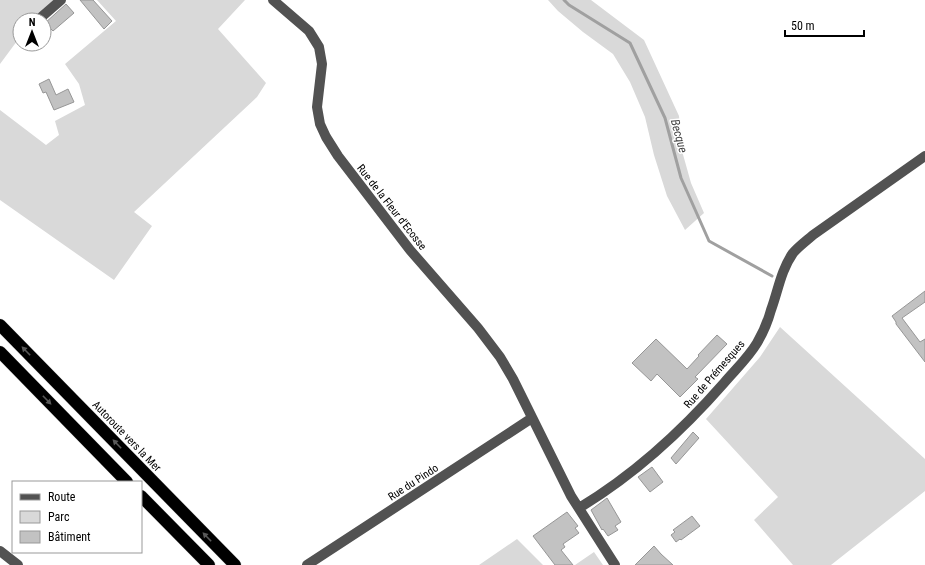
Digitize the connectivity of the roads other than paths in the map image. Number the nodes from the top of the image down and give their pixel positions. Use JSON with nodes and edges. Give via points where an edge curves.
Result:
{"nodes":[{"id":1,"x":61,"y":0,"type":"edge"},
{"id":2,"x":273,"y":0,"type":"edge"},
{"id":3,"x":47,"y":12,"type":"edge"},
{"id":4,"x":925,"y":156,"type":"edge"},
{"id":5,"x":0,"y":325,"type":"edge"},
{"id":6,"x":0,"y":352,"type":"edge"},
{"id":7,"x":532,"y":418,"type":"junction"},
{"id":8,"x":127,"y":481,"type":"edge"},
{"id":9,"x":142,"y":497,"type":"edge"},
{"id":10,"x":579,"y":508,"type":"junction"},
{"id":11,"x":0,"y":551,"type":"edge"},
{"id":12,"x":18,"y":565,"type":"edge"},
{"id":13,"x":209,"y":565,"type":"edge"},
{"id":14,"x":235,"y":565,"type":"edge"},
{"id":15,"x":307,"y":565,"type":"edge"},
{"id":16,"x":615,"y":565,"type":"edge"}],
"edges":[{"from":1,"to":3,"type":"street"},
{"from":2,"to":7,"type":"street","name":"Rue de la Fleur d'Ecosse","via":[[308,31],[319,47],[322,64],[317,107],[323,131],[330,145],[410,250],[493,346],[510,373]]},
{"from":4,"to":10,"type":"street","name":"Rue de Prémesques","via":[[797,249],[784,270],[764,328],[745,359],[667,442],[600,495]]},
{"from":14,"to":5,"type":"highway","name":"Autoroute vers la Mer","one_way":true},
{"from":6,"to":8,"type":"highway","one_way":true},
{"from":7,"to":10,"type":"street","name":"Rue de la Fleur d'Ecosse"},
{"from":7,"to":15,"type":"street","name":"Rue du Pindo"},
{"from":9,"to":13,"type":"highway"},
{"from":10,"to":16,"type":"street","name":"Rue de la Fleur d'Ecosse"},
{"from":11,"to":12,"type":"street"}]}
